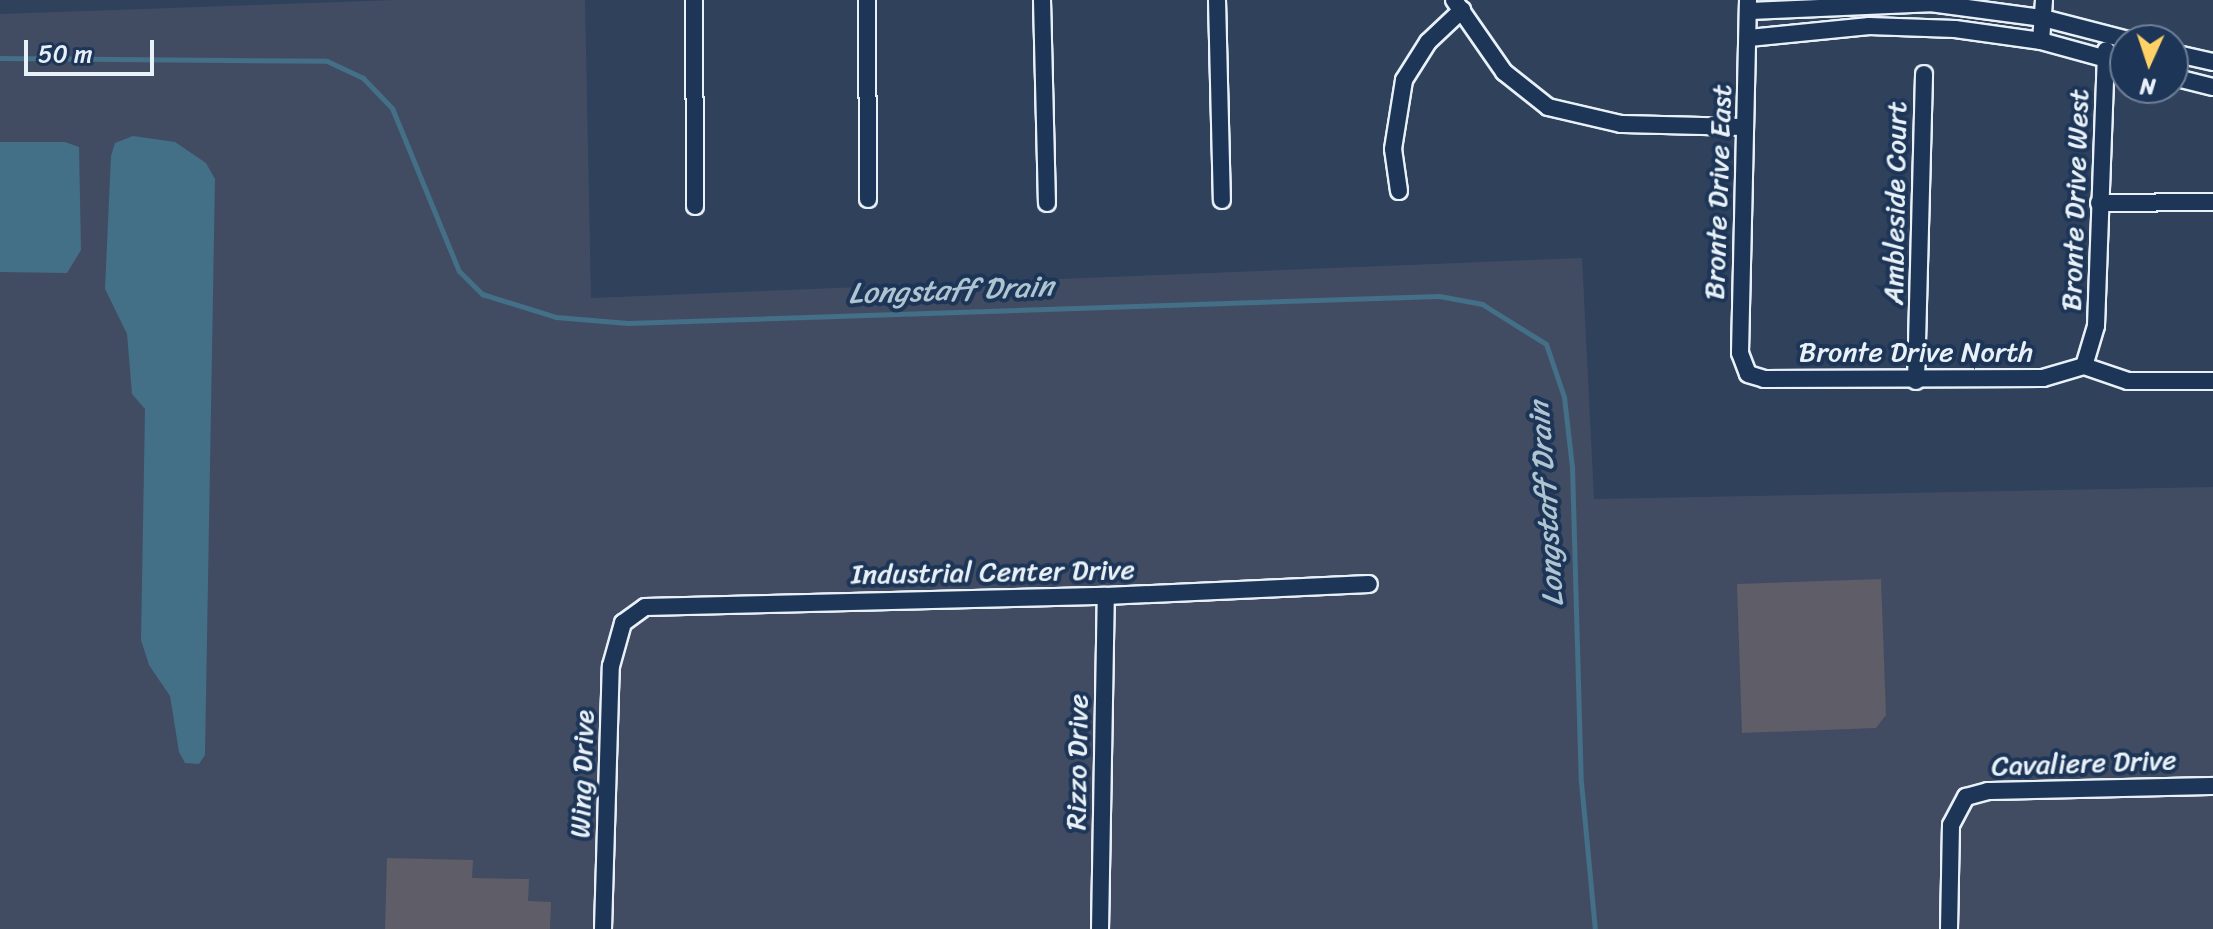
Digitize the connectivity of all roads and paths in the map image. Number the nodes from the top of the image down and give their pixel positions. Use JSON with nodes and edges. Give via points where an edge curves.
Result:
{"nodes":[{"id":1,"x":694,"y":0,"type":"edge"},
{"id":2,"x":867,"y":0,"type":"edge"},
{"id":3,"x":1042,"y":0,"type":"edge"},
{"id":4,"x":1217,"y":0,"type":"edge"},
{"id":5,"x":2044,"y":0,"type":"edge"},
{"id":6,"x":1869,"y":1,"type":"edge"},
{"id":7,"x":1458,"y":5,"type":"edge"},
{"id":8,"x":1749,"y":5,"type":"edge"},
{"id":9,"x":2043,"y":18,"type":"junction"},
{"id":10,"x":1869,"y":26,"type":"junction"},
{"id":11,"x":2107,"y":33,"type":"joint"},
{"id":12,"x":1749,"y":38,"type":"junction"},
{"id":13,"x":2041,"y":41,"type":"junction"},
{"id":14,"x":2189,"y":57,"type":"edge"},
{"id":15,"x":2106,"y":59,"type":"junction"},
{"id":16,"x":2109,"y":60,"type":"edge"},
{"id":17,"x":2213,"y":62,"type":"edge"},
{"id":18,"x":1924,"y":74,"type":"dead end"},
{"id":19,"x":2189,"y":81,"type":"edge"},
{"id":20,"x":2213,"y":87,"type":"edge"},
{"id":21,"x":1744,"y":127,"type":"junction"},
{"id":22,"x":1399,"y":191,"type":"dead end"},
{"id":23,"x":868,"y":199,"type":"dead end"},
{"id":24,"x":1222,"y":200,"type":"dead end"},
{"id":25,"x":2213,"y":202,"type":"edge"},
{"id":26,"x":1047,"y":203,"type":"dead end"},
{"id":27,"x":2099,"y":203,"type":"junction"},
{"id":28,"x":695,"y":206,"type":"dead end"},
{"id":29,"x":2084,"y":366,"type":"junction"},
{"id":30,"x":1748,"y":374,"type":"joint"},
{"id":31,"x":1916,"y":381,"type":"junction"},
{"id":32,"x":2213,"y":381,"type":"edge"},
{"id":33,"x":1369,"y":584,"type":"dead end"},
{"id":34,"x":1106,"y":596,"type":"junction"},
{"id":35,"x":623,"y":623,"type":"joint"},
{"id":36,"x":2213,"y":786,"type":"edge"},
{"id":37,"x":603,"y":929,"type":"edge"},
{"id":38,"x":1100,"y":929,"type":"edge"},
{"id":39,"x":1949,"y":929,"type":"edge"}],
"edges":[{"from":1,"to":28,"type":"street"},
{"from":2,"to":23,"type":"street"},
{"from":3,"to":26,"type":"street"},
{"from":4,"to":24,"type":"street"},
{"from":5,"to":9,"type":"street"},
{"from":6,"to":8,"type":"street"},
{"from":6,"to":9,"type":"street"},
{"from":6,"to":10,"type":"street"},
{"from":7,"to":21,"type":"street","via":[[1504,72],[1548,107],[1621,124]]},
{"from":7,"to":22,"type":"street","via":[[1404,80],[1393,149]]},
{"from":8,"to":12,"type":"street","name":"Bronte Drive East"},
{"from":9,"to":11,"type":"street"},
{"from":9,"to":13,"type":"street"},
{"from":10,"to":12,"type":"street"},
{"from":10,"to":13,"type":"street","via":[[1955,29]]},
{"from":11,"to":15,"type":"street","name":"Bronte Drive West"},
{"from":12,"to":21,"type":"street","name":"Bronte Drive East"},
{"from":13,"to":15,"type":"street"},
{"from":14,"to":17,"type":"street"},
{"from":15,"to":16,"type":"street"},
{"from":15,"to":27,"type":"street","name":"Bronte Drive West"},
{"from":18,"to":31,"type":"street","name":"Ambleside Court"},
{"from":19,"to":20,"type":"street"},
{"from":21,"to":30,"type":"street","name":"Bronte Drive East","via":[[1740,353]]},
{"from":25,"to":27,"type":"street"},
{"from":27,"to":29,"type":"street","name":"Bronte Drive West","via":[[2096,326]]},
{"from":29,"to":31,"type":"street","name":"Bronte Drive North","via":[[2043,378]]},
{"from":29,"to":32,"type":"street","via":[[2128,381]]},
{"from":30,"to":31,"type":"street","name":"Bronte Drive North","via":[[1764,379]]},
{"from":33,"to":34,"type":"street","name":"Industrial Center Drive"},
{"from":34,"to":35,"type":"street","name":"Industrial Center Drive","via":[[665,604],[645,607]]},
{"from":34,"to":38,"type":"street","name":"Rizzo Drive"},
{"from":35,"to":37,"type":"street","name":"Wing Drive","via":[[611,666]]},
{"from":36,"to":39,"type":"street","name":"Cavaliere Drive","via":[[1988,791],[1959,803],[1951,825]]}]}
